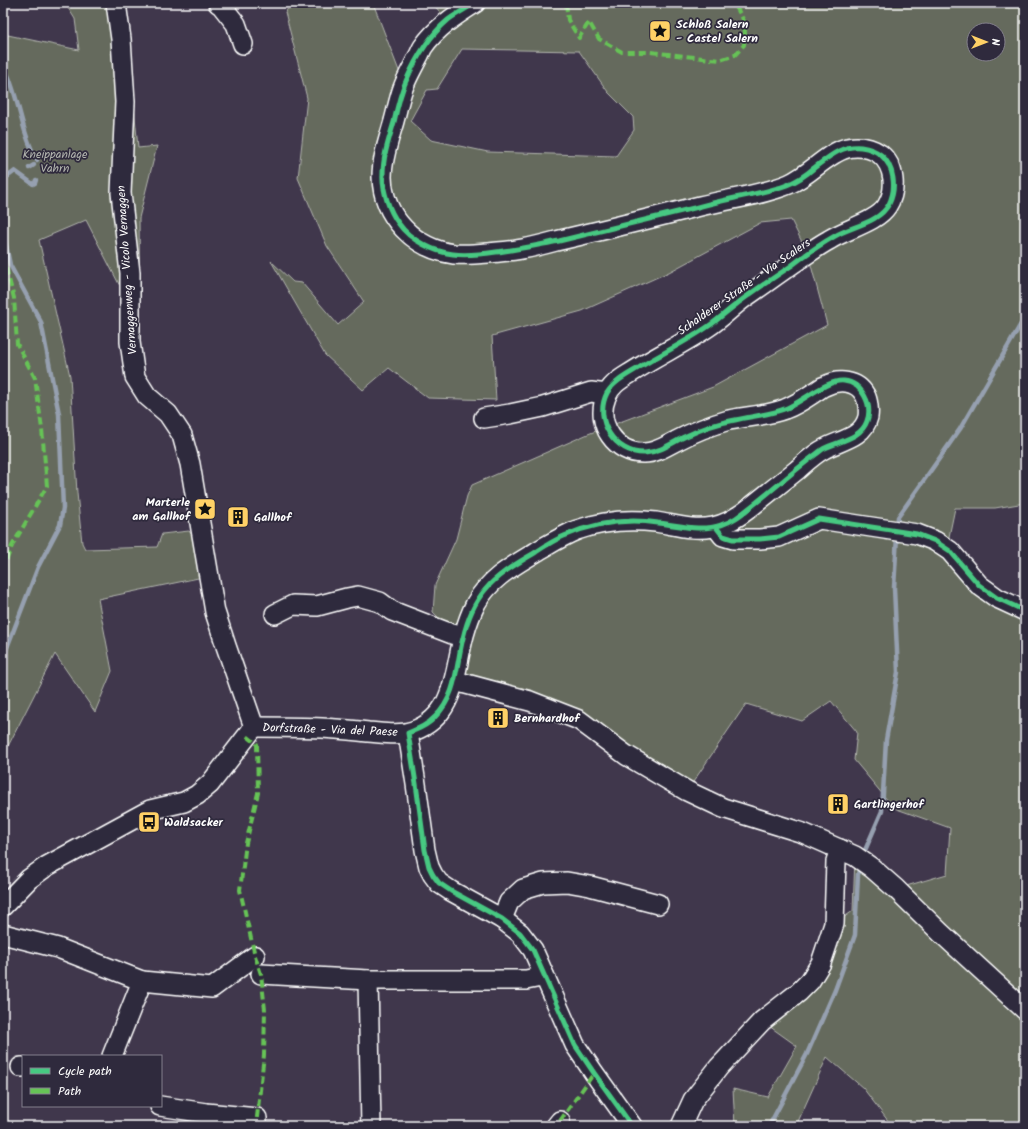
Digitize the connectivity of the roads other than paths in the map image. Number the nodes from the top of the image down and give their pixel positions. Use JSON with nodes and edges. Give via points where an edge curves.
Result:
{"nodes":[{"id":1,"x":116,"y":3,"type":"edge"},
{"id":2,"x":218,"y":3,"type":"edge"},
{"id":3,"x":475,"y":3,"type":"edge"},
{"id":4,"x":243,"y":44,"type":"dead end"},
{"id":5,"x":607,"y":394,"type":"junction"},
{"id":6,"x":484,"y":418,"type":"dead end"},
{"id":7,"x":716,"y":527,"type":"junction"},
{"id":8,"x":1025,"y":611,"type":"edge"},
{"id":9,"x":275,"y":614,"type":"dead end"},
{"id":10,"x":463,"y":637,"type":"junction"},
{"id":11,"x":455,"y":682,"type":"junction"},
{"id":12,"x":254,"y":727,"type":"junction"},
{"id":13,"x":408,"y":733,"type":"junction"},
{"id":14,"x":855,"y":857,"type":"junction"},
{"id":15,"x":658,"y":904,"type":"dead end"},
{"id":16,"x":3,"y":906,"type":"edge"},
{"id":17,"x":502,"y":919,"type":"junction"},
{"id":18,"x":3,"y":934,"type":"edge"},
{"id":19,"x":544,"y":975,"type":"junction"},
{"id":20,"x":368,"y":980,"type":"junction"},
{"id":21,"x":142,"y":981,"type":"junction"},
{"id":22,"x":1025,"y":1010,"type":"edge"},
{"id":23,"x":112,"y":1055,"type":"edge"},
{"id":24,"x":162,"y":1106,"type":"edge"},
{"id":25,"x":257,"y":1118,"type":"dead end"},
{"id":26,"x":372,"y":1126,"type":"edge"},
{"id":27,"x":632,"y":1126,"type":"edge"},
{"id":28,"x":681,"y":1126,"type":"edge"}],
"edges":[{"from":1,"to":12,"type":"street","name":"Vernaggenweg - Vicolo Vernaggen","via":[[126,102],[121,193],[130,273],[130,342],[135,377],[147,396],[168,414],[182,435],[190,464],[215,612]]},
{"from":2,"to":4,"type":"street","via":[[236,24]]},
{"from":3,"to":5,"type":"street","name":"Schalderer Straße - Via Scalers","via":[[448,20],[424,45],[404,84],[385,153],[382,178],[386,201],[399,226],[420,243],[436,250],[454,254],[475,254],[522,249],[760,193],[802,178],[842,149],[860,147],[875,151],[885,158],[892,172],[894,189],[889,203],[881,214],[821,244],[710,325],[621,379]]},
{"from":5,"to":6,"type":"street","via":[[591,392],[543,407]]},
{"from":5,"to":7,"type":"street","via":[[603,419],[611,437],[625,449],[645,453],[660,449],[705,427],[786,408],[828,384],[844,381],[858,386],[866,396],[869,409],[867,421],[861,431],[848,440],[824,449],[736,519]]},
{"from":7,"to":8,"type":"street","via":[[723,536],[733,540],[760,539],[779,537],[819,518],[917,534],[935,540],[950,551],[979,585],[997,598]]},
{"from":7,"to":10,"type":"street","via":[[695,528],[656,522],[626,521],[599,524],[556,539],[515,563],[485,589],[468,620]]},
{"from":9,"to":10,"type":"street","via":[[293,605],[317,606],[358,596],[380,602],[392,611]]},
{"from":10,"to":11,"type":"street"},
{"from":11,"to":13,"type":"street","name":"Dorfstraße - Via del Paese","via":[[445,705],[436,717]]},
{"from":11,"to":14,"type":"street","via":[[530,701],[579,720],[626,755],[687,791],[723,808],[803,833]]},
{"from":12,"to":13,"type":"street","name":"Dorfstraße - Via del Paese"},
{"from":12,"to":16,"type":"street","name":"Dorfstraße - Via del Paese","via":[[210,784],[197,795],[184,802],[150,810],[47,866],[29,879]]},
{"from":13,"to":17,"type":"street","via":[[425,850],[433,876],[451,891]]},
{"from":14,"to":22,"type":"street","via":[[896,889]]},
{"from":14,"to":28,"type":"street","via":[[836,861],[834,924],[821,963],[810,981],[762,1021],[719,1067],[693,1100]]},
{"from":15,"to":17,"type":"street","via":[[567,882],[543,884],[524,889],[508,902]]},
{"from":17,"to":19,"type":"street","via":[[520,933],[533,950]]},
{"from":18,"to":21,"type":"street","via":[[58,948]]},
{"from":19,"to":20,"type":"street","via":[[526,980]]},
{"from":19,"to":27,"type":"street","via":[[575,1045]]},
{"from":20,"to":21,"type":"street","via":[[258,965],[212,988]]},
{"from":20,"to":26,"type":"street"},
{"from":21,"to":23,"type":"street"},
{"from":24,"to":25,"type":"street"}]}
